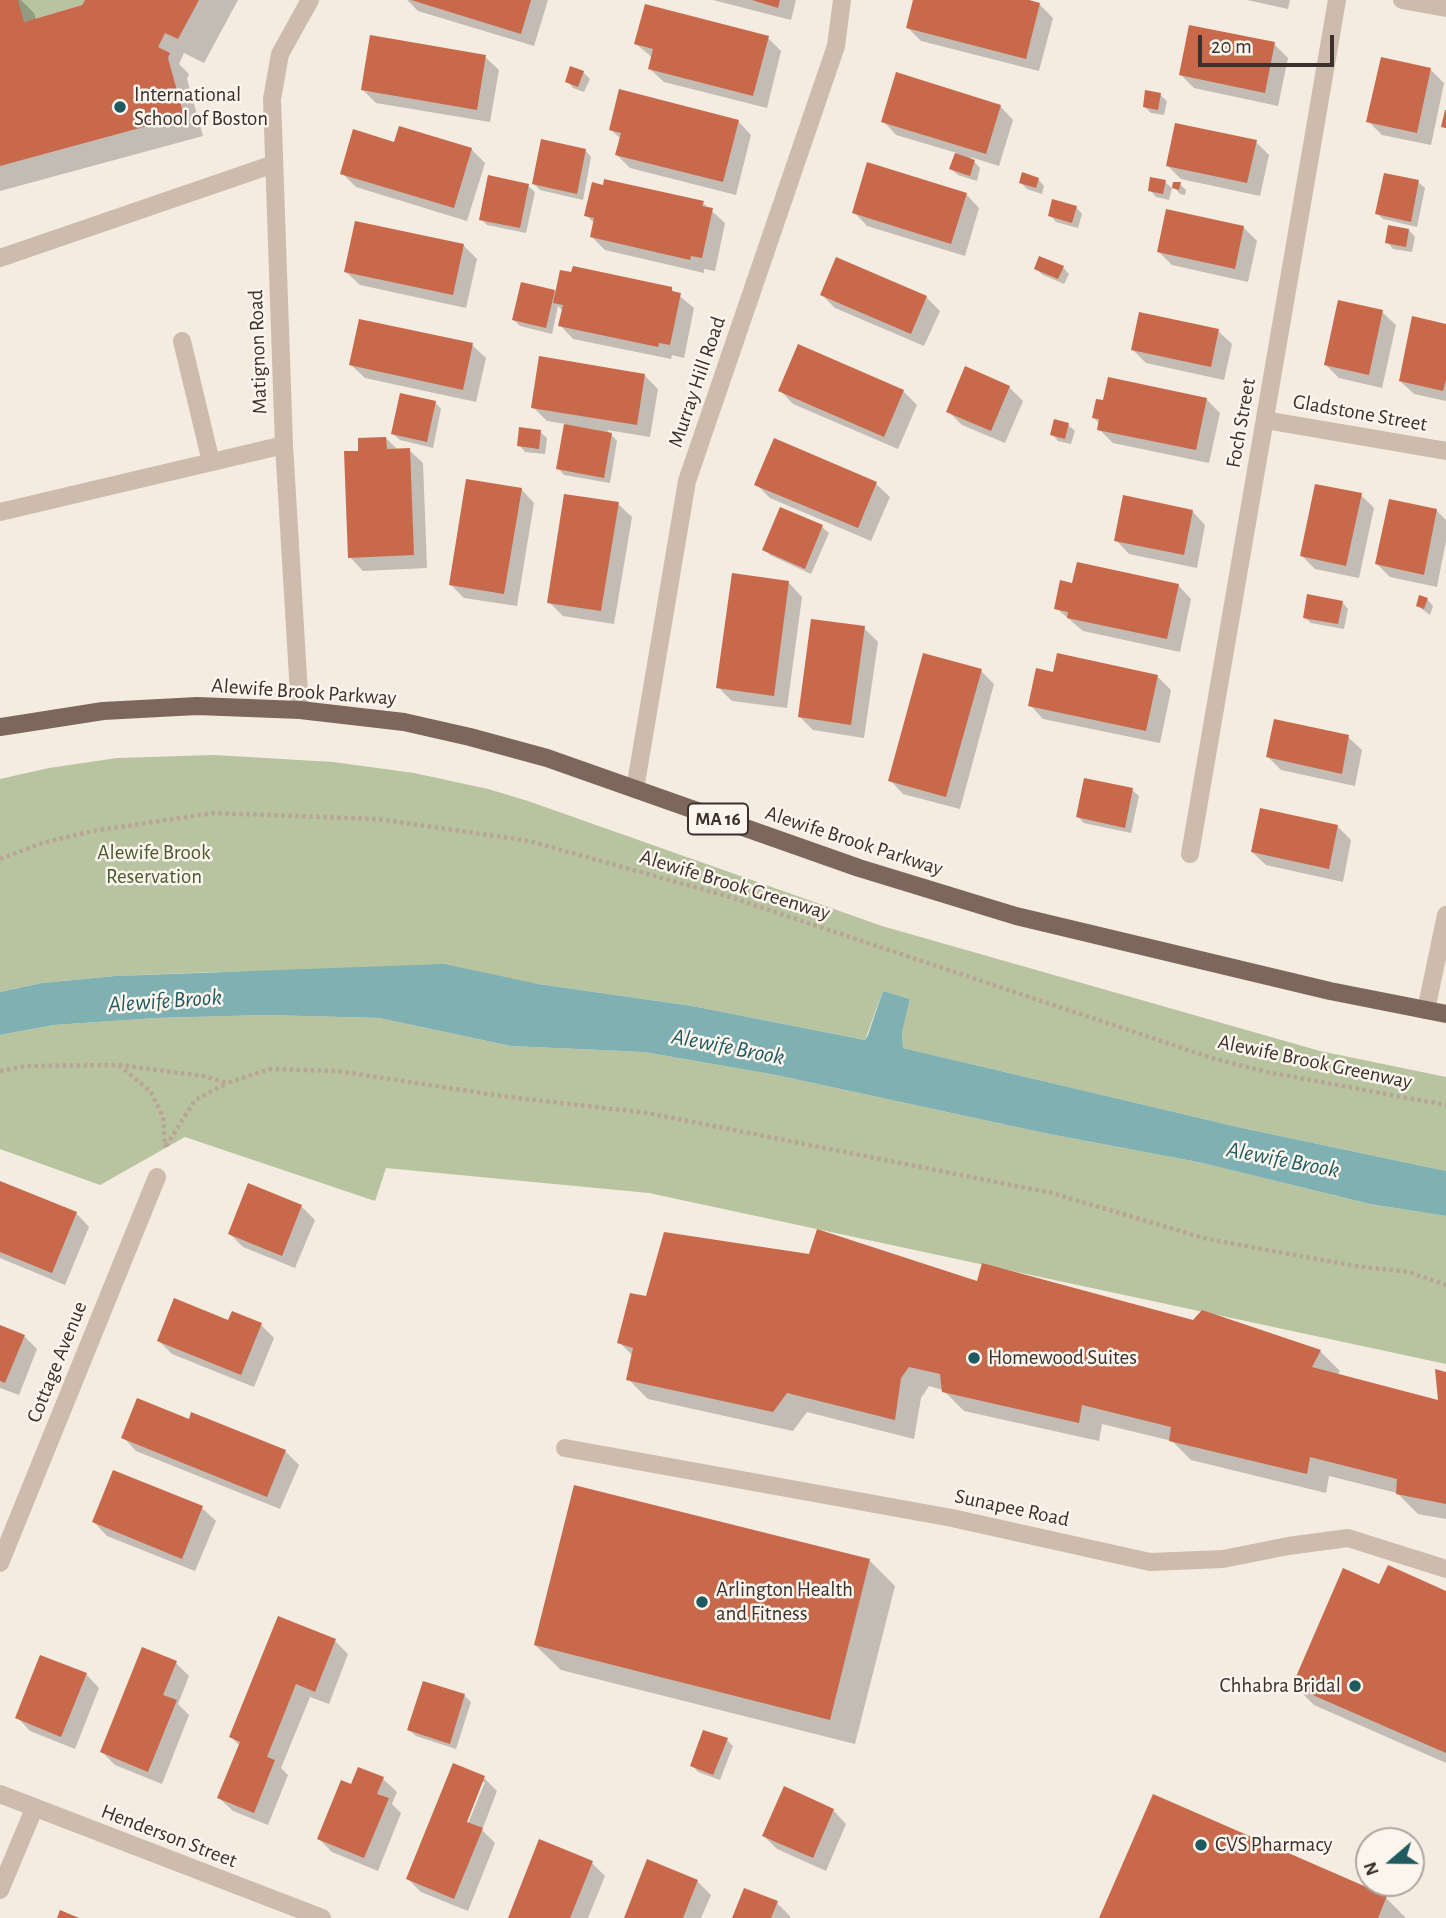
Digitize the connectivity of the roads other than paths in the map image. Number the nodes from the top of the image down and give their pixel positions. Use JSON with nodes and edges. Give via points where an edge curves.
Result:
{"nodes":[{"id":1,"x":310,"y":0,"type":"edge"},
{"id":2,"x":842,"y":0,"type":"edge"},
{"id":3,"x":1337,"y":0,"type":"edge"},
{"id":4,"x":1402,"y":0,"type":"edge"},
{"id":5,"x":1446,"y":8,"type":"edge"},
{"id":6,"x":274,"y":164,"type":"junction"},
{"id":7,"x":0,"y":258,"type":"edge"},
{"id":8,"x":182,"y":341,"type":"dead end"},
{"id":9,"x":1265,"y":420,"type":"junction"},
{"id":10,"x":284,"y":444,"type":"junction"},
{"id":11,"x":1446,"y":451,"type":"edge"},
{"id":12,"x":211,"y":462,"type":"junction"},
{"id":13,"x":0,"y":512,"type":"edge"},
{"id":14,"x":300,"y":710,"type":"junction"},
{"id":15,"x":0,"y":727,"type":"edge"},
{"id":16,"x":635,"y":789,"type":"junction"},
{"id":17,"x":1190,"y":854,"type":"dead end"},
{"id":18,"x":1446,"y":915,"type":"edge"},
{"id":19,"x":1426,"y":1010,"type":"junction"},
{"id":20,"x":1446,"y":1014,"type":"edge"},
{"id":21,"x":157,"y":1177,"type":"road end"},
{"id":22,"x":565,"y":1448,"type":"dead end"},
{"id":23,"x":0,"y":1563,"type":"edge"},
{"id":24,"x":1446,"y":1569,"type":"edge"},
{"id":25,"x":0,"y":1794,"type":"edge"},
{"id":26,"x":34,"y":1809,"type":"junction"},
{"id":27,"x":0,"y":1890,"type":"edge"},
{"id":28,"x":321,"y":1918,"type":"edge"}],
"edges":[{"from":1,"to":6,"type":"street","name":"Matignon Road","via":[[281,54],[273,82]]},
{"from":2,"to":16,"type":"street","name":"Murray Hill Road","via":[[836,46],[687,481]]},
{"from":3,"to":9,"type":"street","name":"Foch Street"},
{"from":4,"to":5,"type":"street"},
{"from":6,"to":7,"type":"street"},
{"from":6,"to":10,"type":"street","name":"Matignon Road"},
{"from":8,"to":12,"type":"street"},
{"from":9,"to":11,"type":"street","name":"Gladstone Street"},
{"from":9,"to":17,"type":"street","name":"Foch Street"},
{"from":10,"to":12,"type":"street"},
{"from":10,"to":14,"type":"street","name":"Matignon Road"},
{"from":12,"to":13,"type":"street"},
{"from":14,"to":15,"type":"main road","name":"Alewife Brook Parkway","number":"MA 16","via":[[132,709]]},
{"from":14,"to":16,"type":"main road","name":"Alewife Brook Parkway","number":"MA 16","via":[[404,722],[457,734],[547,758]]},
{"from":16,"to":19,"type":"main road","name":"Alewife Brook Parkway","number":"MA 16","via":[[859,868],[1016,916]]},
{"from":18,"to":19,"type":"street"},
{"from":19,"to":20,"type":"main road","name":"Alewife Brook Parkway","number":"MA 16"},
{"from":21,"to":23,"type":"street","name":"Cottage Avenue"},
{"from":22,"to":24,"type":"street","name":"Sunapee Road","via":[[952,1518],[1150,1562],[1223,1559],[1348,1538]]},
{"from":25,"to":26,"type":"street","name":"Henderson Street"},
{"from":26,"to":27,"type":"street"},
{"from":26,"to":28,"type":"street","name":"Henderson Street"}]}
